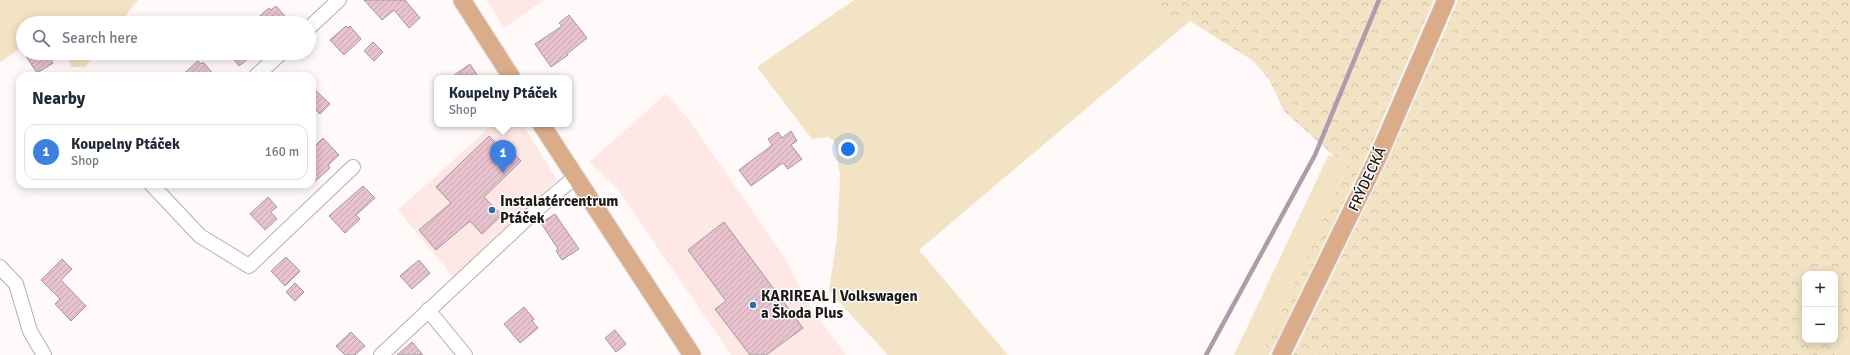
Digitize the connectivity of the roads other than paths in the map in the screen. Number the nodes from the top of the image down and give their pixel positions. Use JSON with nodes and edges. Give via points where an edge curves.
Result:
{"nodes":[{"id":1,"x":339,"y":0,"type":"edge"},
{"id":2,"x":462,"y":0,"type":"edge"},
{"id":3,"x":1446,"y":0,"type":"edge"},
{"id":4,"x":316,"y":21,"type":"edge"},
{"id":5,"x":273,"y":60,"type":"edge"},
{"id":6,"x":260,"y":72,"type":"edge"},
{"id":7,"x":510,"y":75,"type":"edge"},
{"id":8,"x":543,"y":127,"type":"edge"},
{"id":9,"x":353,"y":168,"type":"dead end"},
{"id":10,"x":575,"y":177,"type":"junction"},
{"id":11,"x":155,"y":188,"type":"edge"},
{"id":12,"x":0,"y":267,"type":"edge"},
{"id":13,"x":428,"y":310,"type":"junction"},
{"id":14,"x":44,"y":355,"type":"edge"},
{"id":15,"x":381,"y":355,"type":"edge"},
{"id":16,"x":465,"y":355,"type":"edge"},
{"id":17,"x":692,"y":355,"type":"edge"},
{"id":18,"x":1281,"y":355,"type":"edge"}],
"edges":[{"from":1,"to":4,"type":"street"},
{"from":2,"to":7,"type":"main road"},
{"from":3,"to":18,"type":"main road","name":"FRÝDECKÁ","via":[[1378,157]]},
{"from":5,"to":6,"type":"street"},
{"from":8,"to":10,"type":"main road"},
{"from":9,"to":11,"type":"street","via":[[249,266],[200,236]]},
{"from":10,"to":13,"type":"street"},
{"from":10,"to":17,"type":"main road"},
{"from":12,"to":14,"type":"street","via":[[16,284],[30,331]]},
{"from":13,"to":15,"type":"street"},
{"from":13,"to":16,"type":"street"}]}
